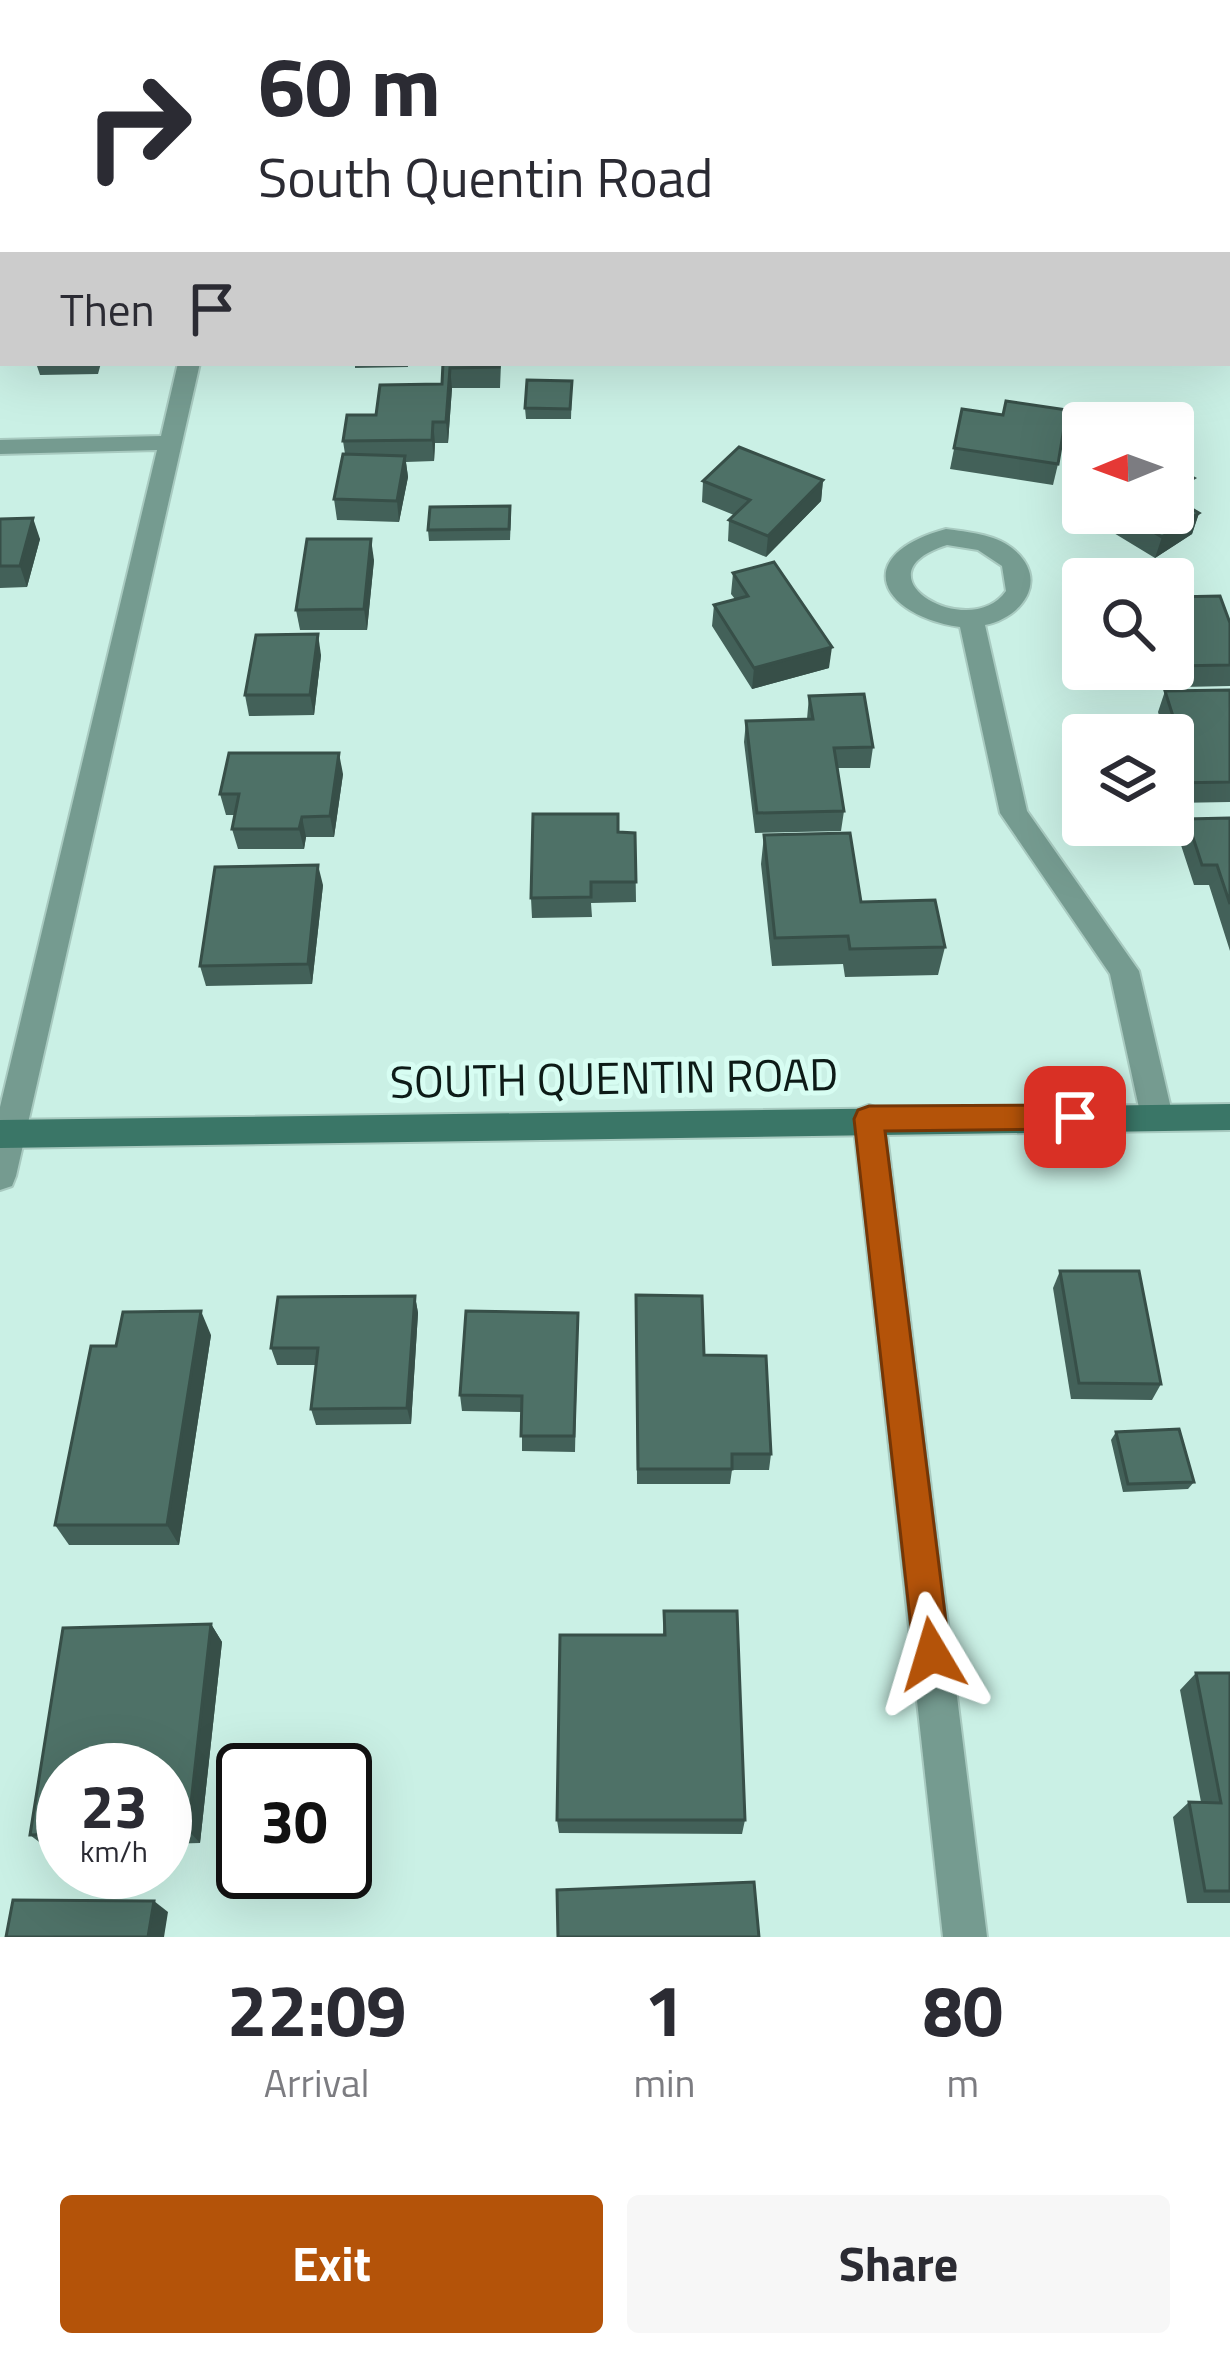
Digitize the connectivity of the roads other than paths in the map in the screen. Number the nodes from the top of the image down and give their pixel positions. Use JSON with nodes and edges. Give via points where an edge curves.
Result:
{"nodes":[{"id":1,"x":188,"y":366,"type":"edge"},
{"id":2,"x":169,"y":443,"type":"junction"},
{"id":3,"x":0,"y":447,"type":"edge"},
{"id":4,"x":971,"y":620,"type":"junction"},
{"id":5,"x":1157,"y":1117,"type":"junction"},
{"id":6,"x":1230,"y":1117,"type":"edge"},
{"id":7,"x":869,"y":1119,"type":"junction"},
{"id":8,"x":5,"y":1134,"type":"edge"},
{"id":9,"x":0,"y":1176,"type":"edge"},
{"id":10,"x":965,"y":1937,"type":"edge"}],
"edges":[{"from":1,"to":2,"type":"street"},
{"from":2,"to":3,"type":"street"},
{"from":2,"to":8,"type":"street"},
{"from":4,"to":4,"type":"street","via":[[1012,605],[1021,591],[1011,560],[993,547],[946,537],[907,551],[896,564],[905,596],[934,613]]},
{"from":4,"to":5,"type":"street","via":[[1014,813],[1124,971]]},
{"from":5,"to":6,"type":"main road","name":"SOUTH QUENTIN ROAD"},
{"from":5,"to":7,"type":"main road","name":"SOUTH QUENTIN ROAD"},
{"from":7,"to":8,"type":"main road","name":"SOUTH QUENTIN ROAD"},
{"from":7,"to":10,"type":"street"},
{"from":8,"to":9,"type":"street"}]}
